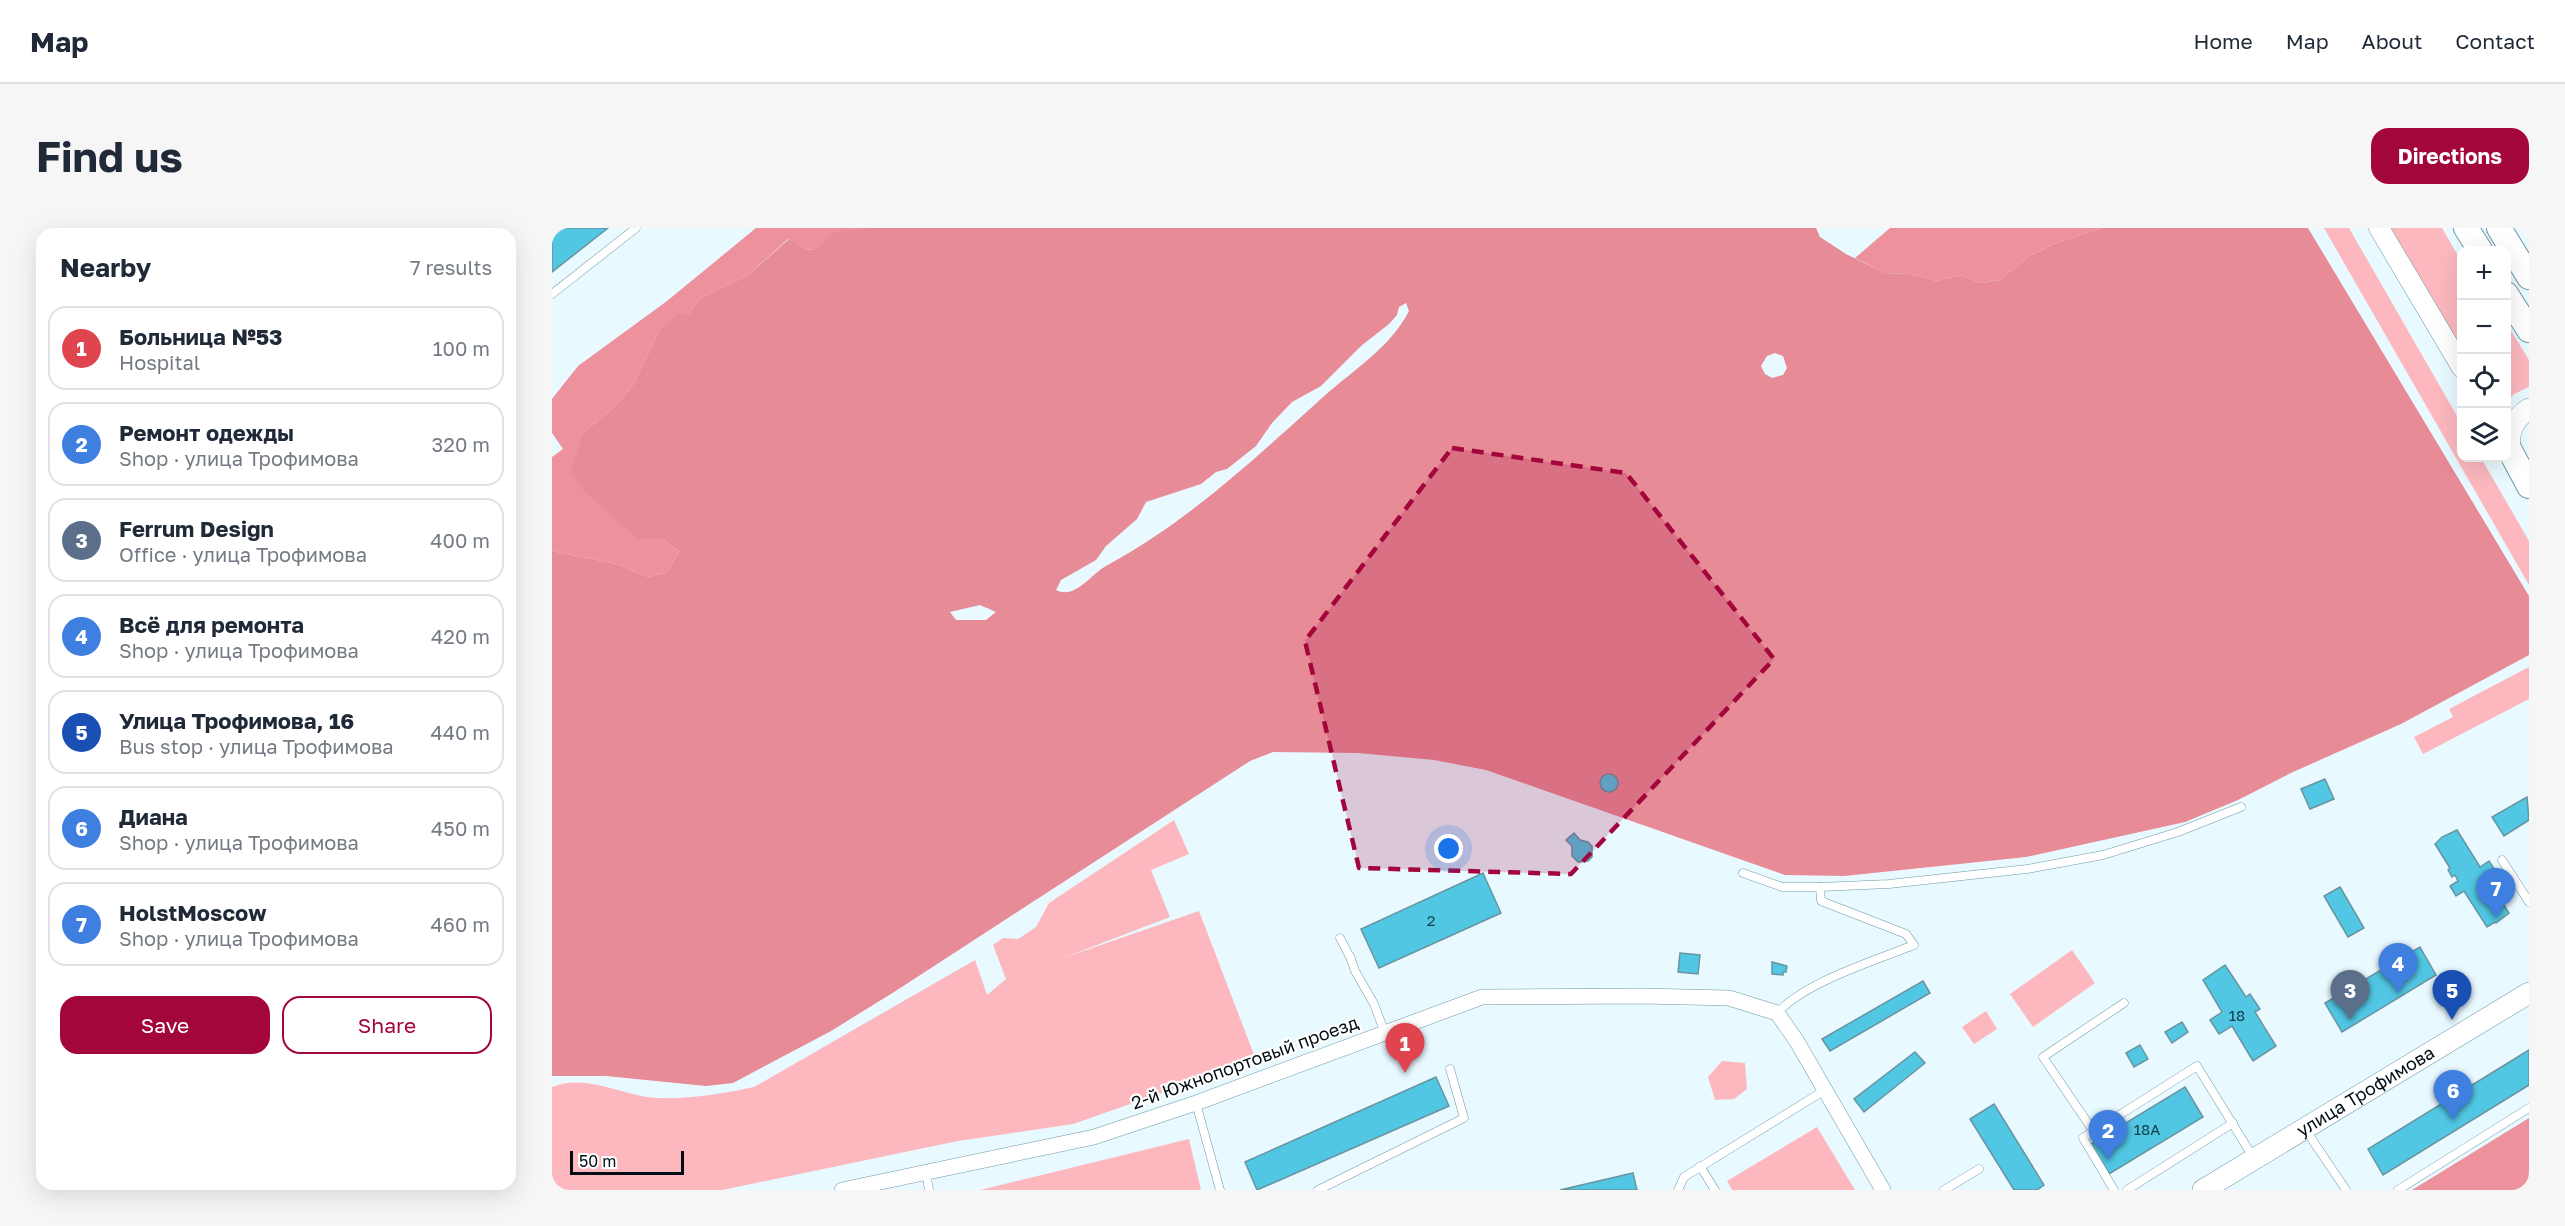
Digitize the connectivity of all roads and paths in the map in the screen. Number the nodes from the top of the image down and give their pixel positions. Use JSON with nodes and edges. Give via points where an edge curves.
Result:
{"nodes":[{"id":1,"x":636,"y":228,"type":"edge"},
{"id":2,"x":2379,"y":228,"type":"edge"},
{"id":3,"x":2454,"y":228,"type":"edge"},
{"id":4,"x":2466,"y":228,"type":"edge"},
{"id":5,"x":2499,"y":228,"type":"edge"},
{"id":6,"x":2464,"y":246,"type":"edge"},
{"id":7,"x":2477,"y":246,"type":"edge"},
{"id":8,"x":2529,"y":277,"type":"edge"},
{"id":9,"x":552,"y":294,"type":"edge"},
{"id":10,"x":2510,"y":300,"type":"edge"},
{"id":11,"x":2529,"y":330,"type":"edge"},
{"id":12,"x":2457,"y":360,"type":"edge"},
{"id":13,"x":2529,"y":409,"type":"edge"},
{"id":14,"x":2511,"y":430,"type":"edge"},
{"id":15,"x":2511,"y":452,"type":"edge"},
{"id":16,"x":2529,"y":486,"type":"edge"},
{"id":17,"x":2241,"y":807,"type":"dead end"},
{"id":18,"x":2502,"y":860,"type":"dead end"},
{"id":19,"x":1743,"y":873,"type":"dead end"},
{"id":20,"x":1820,"y":887,"type":"junction"},
{"id":21,"x":2529,"y":902,"type":"edge"},
{"id":22,"x":1340,"y":938,"type":"dead end"},
{"id":23,"x":2529,"y":993,"type":"edge"},
{"id":24,"x":2124,"y":1003,"type":"dead end"},
{"id":25,"x":1777,"y":1013,"type":"junction"},
{"id":26,"x":1385,"y":1034,"type":"junction"},
{"id":27,"x":1450,"y":1069,"type":"dead end"},
{"id":28,"x":1825,"y":1090,"type":"junction"},
{"id":29,"x":1196,"y":1103,"type":"junction"},
{"id":30,"x":2529,"y":1108,"type":"edge"},
{"id":31,"x":2233,"y":1123,"type":"junction"},
{"id":32,"x":2305,"y":1129,"type":"junction"},
{"id":33,"x":2094,"y":1132,"type":"junction"},
{"id":34,"x":2254,"y":1159,"type":"junction"},
{"id":35,"x":1700,"y":1166,"type":"junction"},
{"id":36,"x":1979,"y":1169,"type":"dead end"},
{"id":37,"x":926,"y":1173,"type":"junction"},
{"id":38,"x":842,"y":1190,"type":"edge"},
{"id":39,"x":929,"y":1190,"type":"edge"},
{"id":40,"x":1220,"y":1190,"type":"edge"},
{"id":41,"x":1318,"y":1190,"type":"edge"},
{"id":42,"x":1678,"y":1190,"type":"edge"},
{"id":43,"x":1715,"y":1190,"type":"edge"},
{"id":44,"x":1883,"y":1190,"type":"edge"},
{"id":45,"x":1944,"y":1190,"type":"edge"},
{"id":46,"x":2114,"y":1190,"type":"edge"},
{"id":47,"x":2127,"y":1190,"type":"edge"},
{"id":48,"x":2203,"y":1190,"type":"edge"},
{"id":49,"x":2346,"y":1190,"type":"edge"},
{"id":50,"x":2398,"y":1190,"type":"edge"}],
"edges":[{"from":1,"to":9,"type":"lane"},
{"from":2,"to":12,"type":"street"},
{"from":3,"to":6,"type":"main road"},
{"from":4,"to":7,"type":"main road"},
{"from":5,"to":8,"type":"main road"},
{"from":10,"to":11,"type":"main road"},
{"from":13,"to":14,"type":"main road","via":[[2516,419]]},
{"from":15,"to":16,"type":"main road"},
{"from":17,"to":20,"type":"lane","via":[[2103,855],[2027,870]]},
{"from":18,"to":21,"type":"lane"},
{"from":19,"to":20,"type":"lane","via":[[1782,886]]},
{"from":20,"to":25,"type":"lane","via":[[1821,902],[1906,934],[1914,945],[1796,996]]},
{"from":22,"to":26,"type":"lane"},
{"from":23,"to":32,"type":"main road","name":"улица Трофимова"},
{"from":24,"to":33,"type":"lane","via":[[2043,1057]]},
{"from":25,"to":26,"type":"street","name":"2-й Южнопортовый проезд","via":[[1729,999],[1482,997]]},
{"from":25,"to":28,"type":"street"},
{"from":26,"to":29,"type":"street","name":"2-й Южнопортовый проезд"},
{"from":27,"to":41,"type":"lane","via":[[1464,1118]]},
{"from":28,"to":35,"type":"lane"},
{"from":28,"to":44,"type":"street"},
{"from":29,"to":37,"type":"street","name":"2-й Южнопортовый проезд","via":[[1094,1137]]},
{"from":29,"to":40,"type":"lane"},
{"from":30,"to":50,"type":"lane"},
{"from":31,"to":33,"type":"lane","via":[[2197,1066]]},
{"from":31,"to":34,"type":"lane"},
{"from":31,"to":47,"type":"lane"},
{"from":32,"to":34,"type":"main road","name":"улица Трофимова"},
{"from":32,"to":49,"type":"lane"},
{"from":33,"to":46,"type":"lane","via":[[2083,1138]]},
{"from":34,"to":48,"type":"main road","name":"улица Трофимова"},
{"from":35,"to":42,"type":"lane","via":[[1684,1177]]},
{"from":35,"to":43,"type":"lane"},
{"from":36,"to":45,"type":"lane"},
{"from":37,"to":38,"type":"street","name":"2-й Южнопортовый проезд"},
{"from":37,"to":39,"type":"lane"}]}
